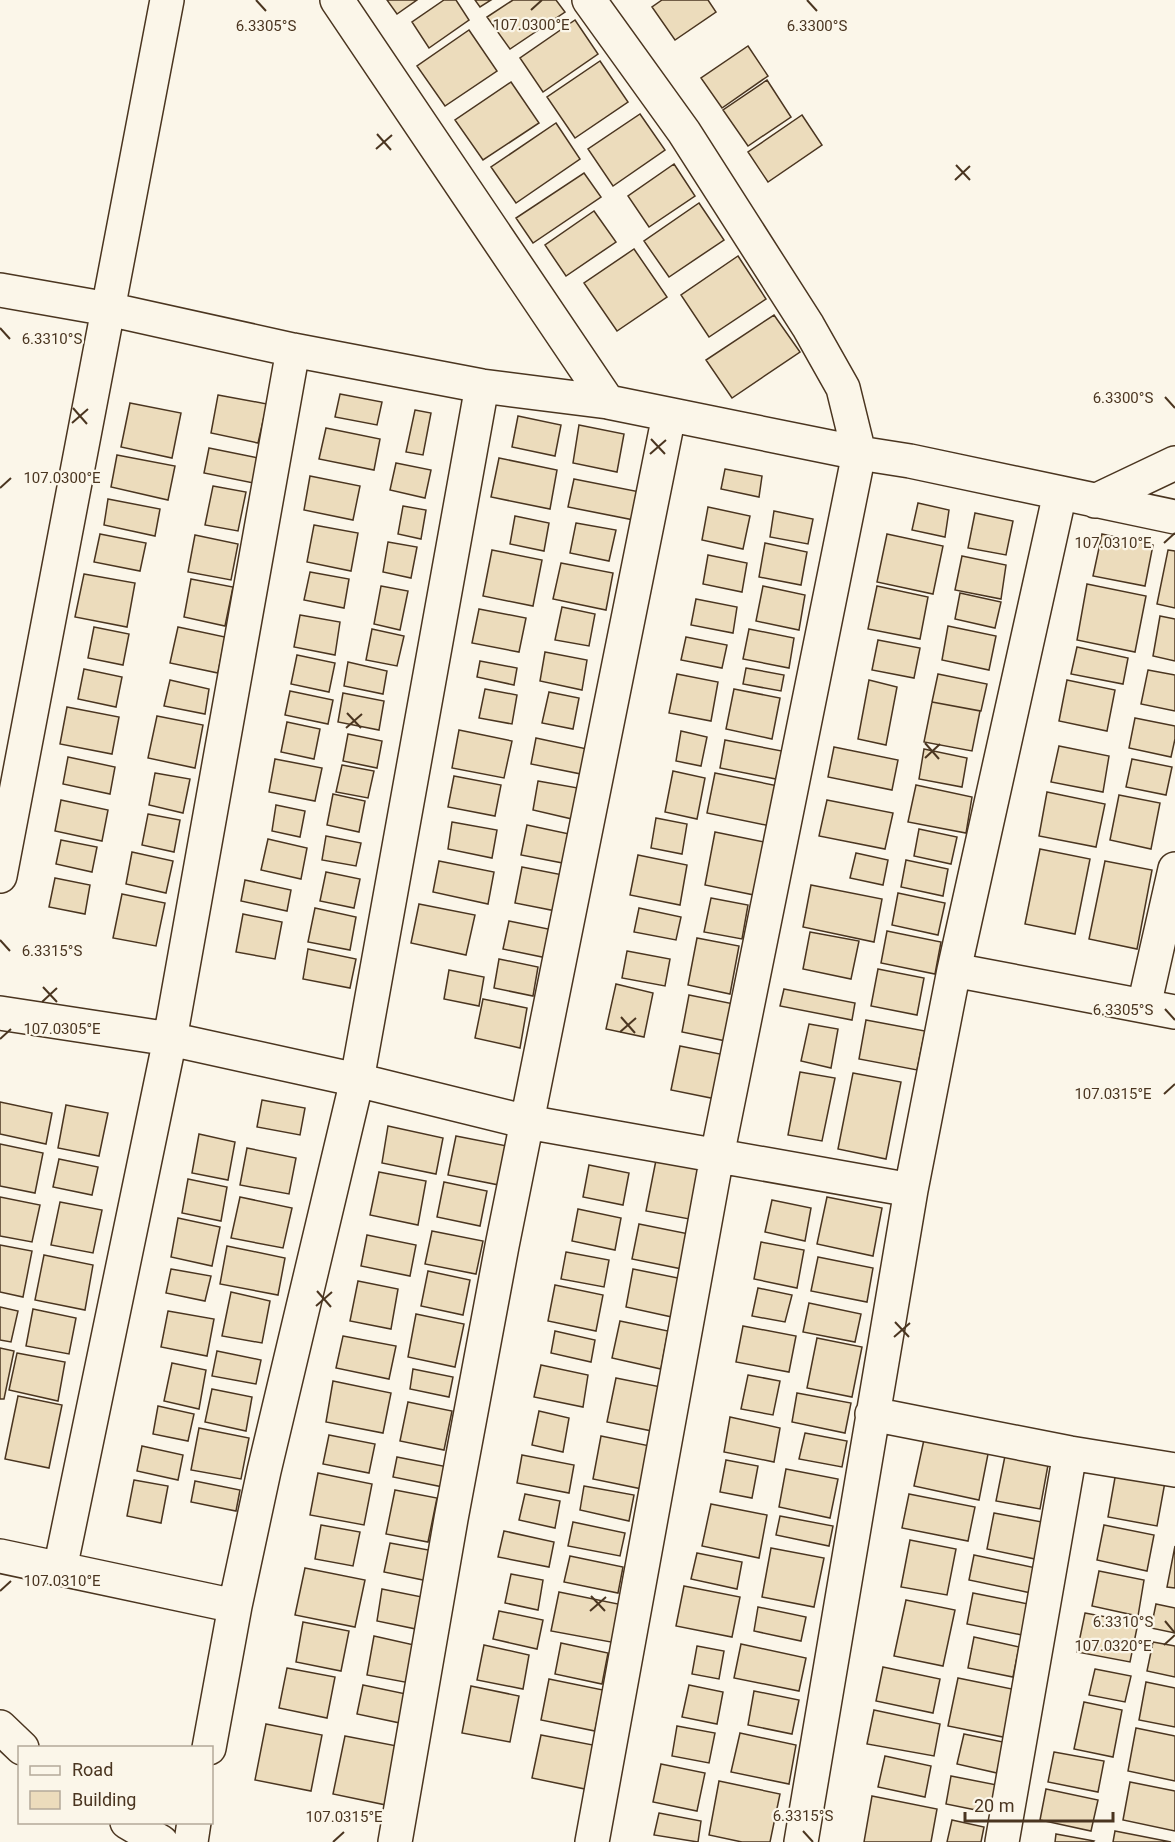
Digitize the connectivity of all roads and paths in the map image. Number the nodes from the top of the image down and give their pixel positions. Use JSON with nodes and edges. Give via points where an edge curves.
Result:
{"nodes":[{"id":1,"x":167,"y":0,"type":"edge"},
{"id":2,"x":337,"y":0,"type":"edge"},
{"id":3,"x":589,"y":0,"type":"edge"},
{"id":4,"x":0,"y":290,"type":"edge"},
{"id":5,"x":108,"y":309,"type":"junction"},
{"id":6,"x":293,"y":350,"type":"junction"},
{"id":7,"x":482,"y":386,"type":"junction"},
{"id":8,"x":608,"y":402,"type":"junction"},
{"id":9,"x":669,"y":415,"type":"junction"},
{"id":10,"x":859,"y":453,"type":"junction"},
{"id":11,"x":1175,"y":463,"type":"edge"},
{"id":12,"x":1060,"y":493,"type":"junction"},
{"id":13,"x":1095,"y":501,"type":"junction"},
{"id":14,"x":1175,"y":517,"type":"edge"},
{"id":15,"x":1175,"y":869,"type":"edge"},
{"id":16,"x":0,"y":876,"type":"edge"},
{"id":17,"x":954,"y":970,"type":"junction"},
{"id":18,"x":1159,"y":1009,"type":"edge"},
{"id":19,"x":0,"y":1013,"type":"edge"},
{"id":20,"x":170,"y":1039,"type":"junction"},
{"id":21,"x":357,"y":1080,"type":"junction"},
{"id":22,"x":527,"y":1122,"type":"junction"},
{"id":23,"x":717,"y":1156,"type":"junction"},
{"id":24,"x":911,"y":1190,"type":"junction"},
{"id":25,"x":872,"y":1414,"type":"junction"},
{"id":26,"x":1070,"y":1453,"type":"junction"},
{"id":27,"x":1175,"y":1470,"type":"edge"},
{"id":28,"x":0,"y":1556,"type":"edge"},
{"id":29,"x":60,"y":1569,"type":"junction"},
{"id":30,"x":235,"y":1606,"type":"junction"},
{"id":31,"x":0,"y":1727,"type":"edge"},
{"id":32,"x":20,"y":1746,"type":"edge"},
{"id":33,"x":208,"y":1746,"type":"edge"},
{"id":34,"x":130,"y":1824,"type":"edge"},
{"id":35,"x":194,"y":1824,"type":"edge"},
{"id":36,"x":161,"y":1842,"type":"edge"},
{"id":37,"x":191,"y":1842,"type":"edge"},
{"id":38,"x":395,"y":1842,"type":"edge"},
{"id":39,"x":592,"y":1842,"type":"edge"},
{"id":40,"x":801,"y":1842,"type":"edge"},
{"id":41,"x":1002,"y":1842,"type":"edge"}],
"edges":[{"from":1,"to":5,"type":"street"},
{"from":2,"to":8,"type":"street"},
{"from":3,"to":10,"type":"street","via":[[684,132],[808,326],[843,388]]},
{"from":4,"to":5,"type":"street"},
{"from":5,"to":6,"type":"street"},
{"from":5,"to":16,"type":"street"},
{"from":6,"to":7,"type":"street"},
{"from":6,"to":20,"type":"street"},
{"from":7,"to":8,"type":"street"},
{"from":7,"to":21,"type":"street"},
{"from":8,"to":9,"type":"street"},
{"from":9,"to":10,"type":"street"},
{"from":9,"to":22,"type":"street"},
{"from":10,"to":12,"type":"street"},
{"from":10,"to":23,"type":"street"},
{"from":11,"to":13,"type":"street"},
{"from":12,"to":13,"type":"street"},
{"from":12,"to":17,"type":"street"},
{"from":13,"to":14,"type":"street"},
{"from":15,"to":18,"type":"street"},
{"from":17,"to":18,"type":"street"},
{"from":17,"to":24,"type":"street"},
{"from":19,"to":20,"type":"street"},
{"from":20,"to":21,"type":"street"},
{"from":20,"to":29,"type":"street"},
{"from":21,"to":22,"type":"street"},
{"from":21,"to":30,"type":"street"},
{"from":22,"to":23,"type":"street"},
{"from":22,"to":38,"type":"street"},
{"from":23,"to":24,"type":"street"},
{"from":23,"to":39,"type":"street"},
{"from":24,"to":25,"type":"street"},
{"from":25,"to":26,"type":"street"},
{"from":25,"to":40,"type":"street"},
{"from":26,"to":27,"type":"street"},
{"from":26,"to":41,"type":"street"},
{"from":28,"to":29,"type":"street"},
{"from":29,"to":30,"type":"street"},
{"from":30,"to":33,"type":"street"},
{"from":31,"to":32,"type":"street"},
{"from":34,"to":36,"type":"street"},
{"from":35,"to":37,"type":"street"}]}
